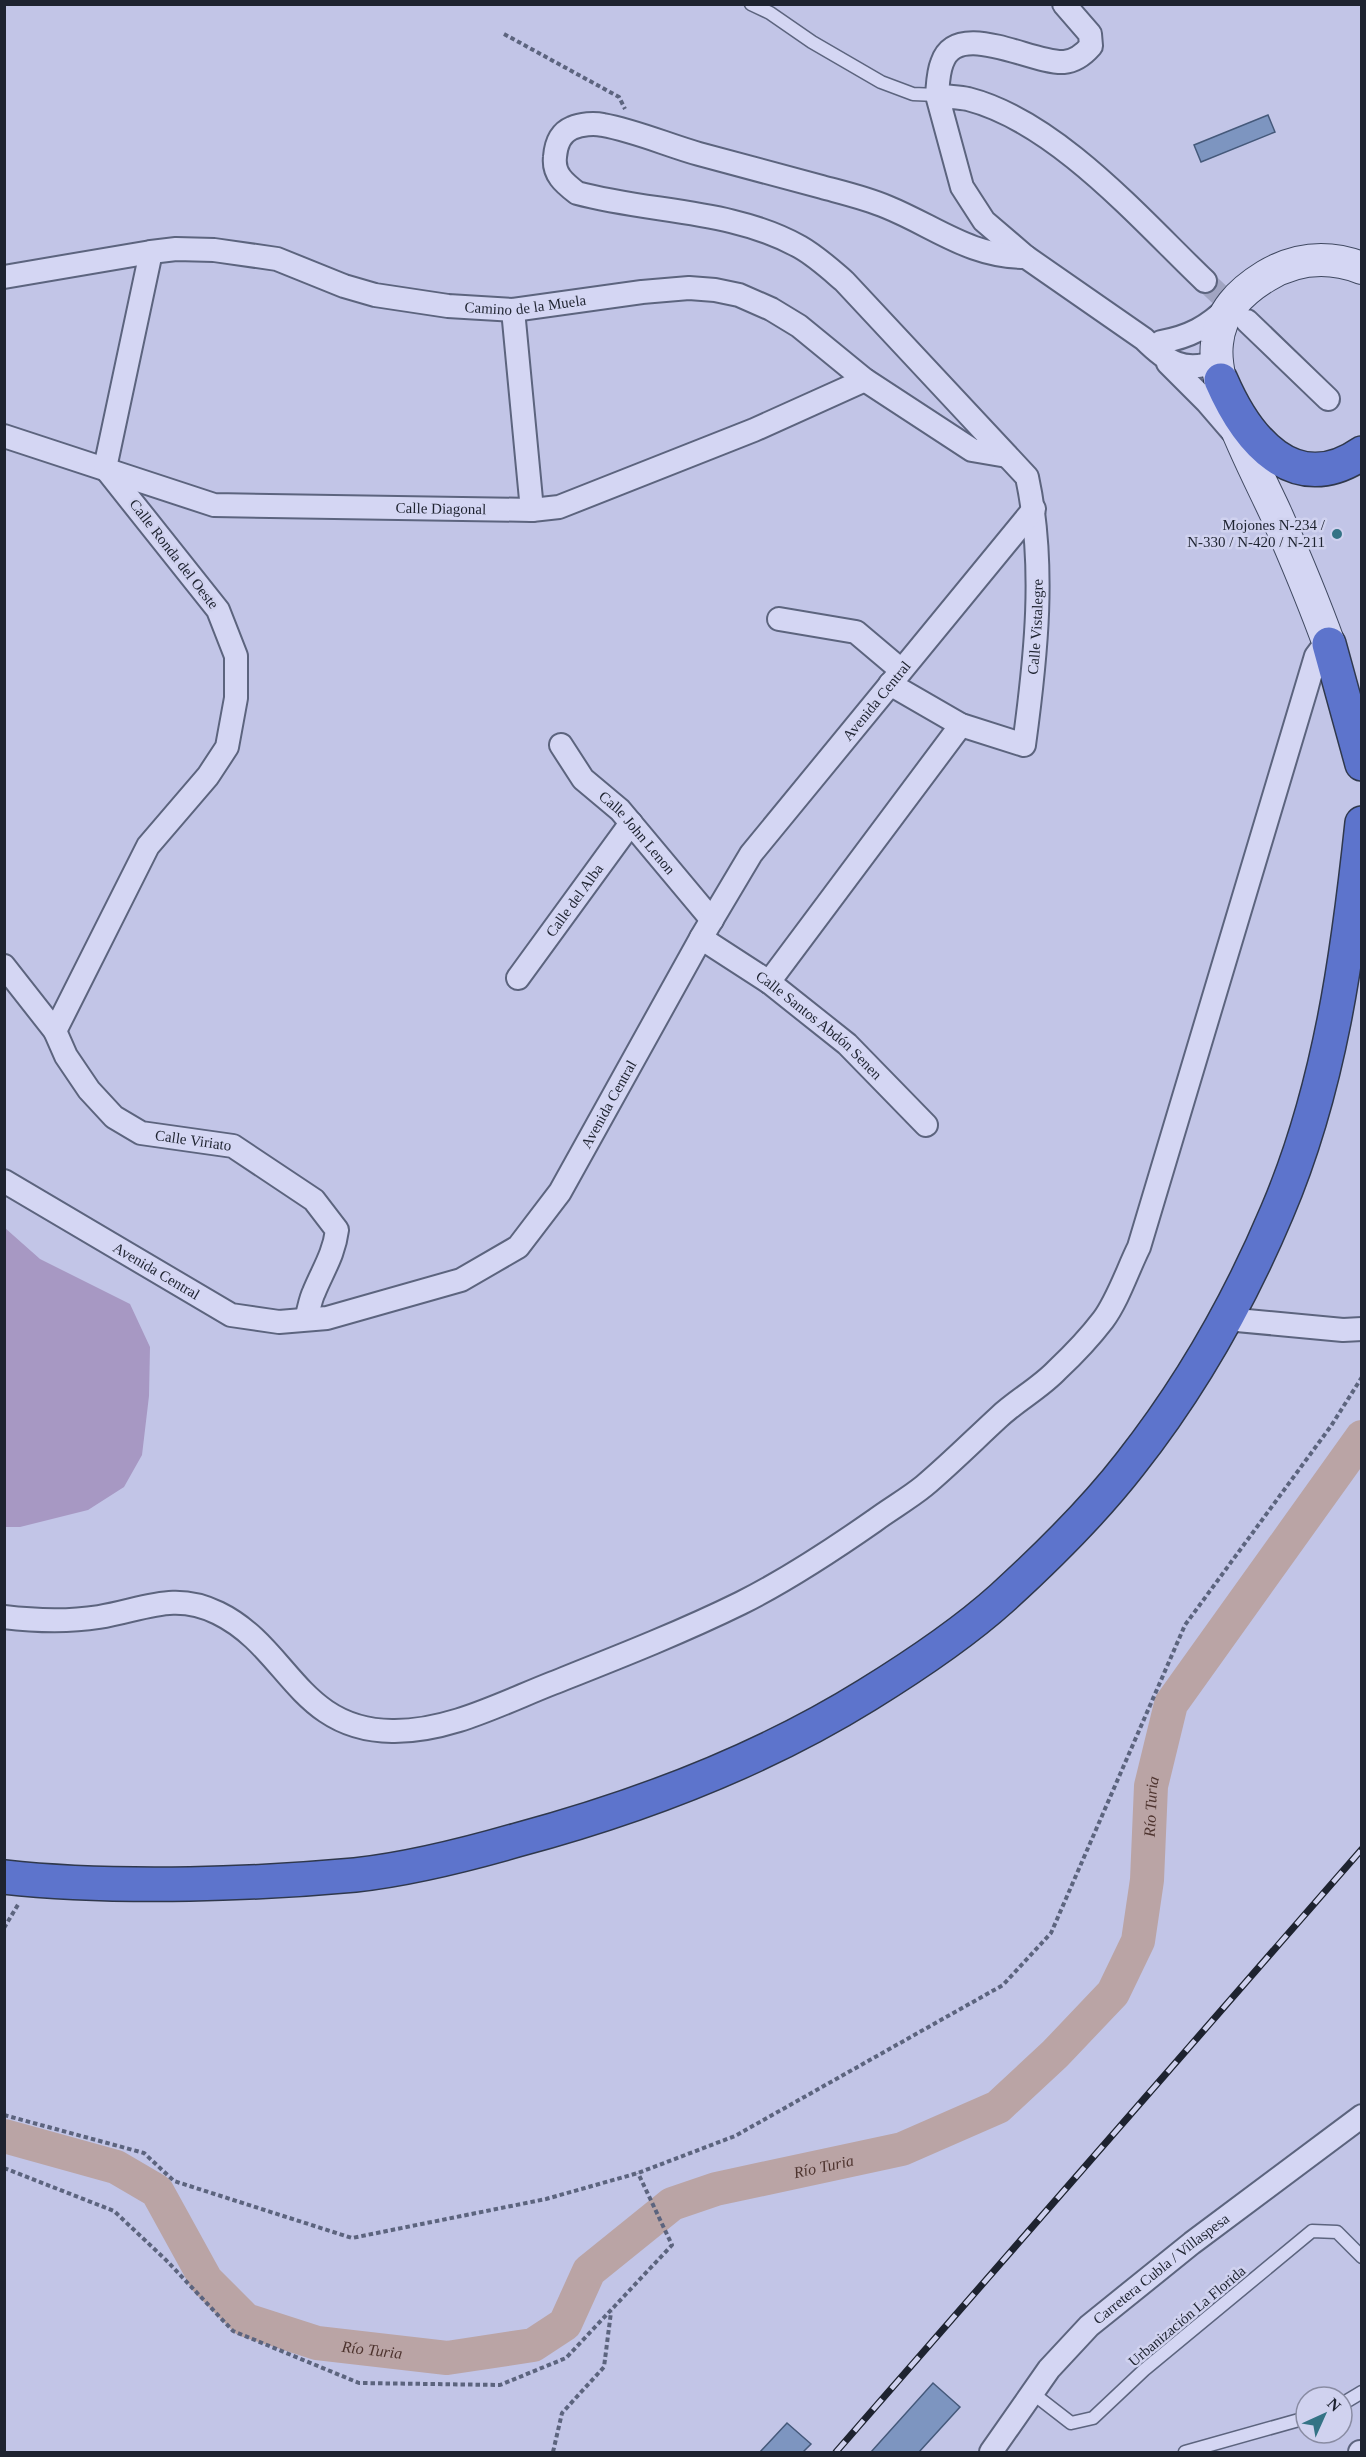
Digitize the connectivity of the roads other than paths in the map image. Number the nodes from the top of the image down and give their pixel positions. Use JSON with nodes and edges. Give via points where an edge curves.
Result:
{"nodes":[{"id":1,"x":751,"y":4,"type":"edge"},
{"id":2,"x":1064,"y":4,"type":"edge"},
{"id":3,"x":937,"y":95,"type":"junction"},
{"id":4,"x":151,"y":252,"type":"junction"},
{"id":5,"x":1026,"y":257,"type":"junction"},
{"id":6,"x":1362,"y":268,"type":"edge"},
{"id":7,"x":4,"y":277,"type":"edge"},
{"id":8,"x":1205,"y":281,"type":"tunnel mouth"},
{"id":9,"x":513,"y":309,"type":"junction"},
{"id":10,"x":1242,"y":309,"type":"junction"},
{"id":11,"x":1154,"y":345,"type":"junction"},
{"id":12,"x":1218,"y":371,"type":"junction"},
{"id":13,"x":865,"y":380,"type":"junction"},
{"id":14,"x":1328,"y":399,"type":"dead end"},
{"id":15,"x":4,"y":436,"type":"edge"},
{"id":16,"x":1362,"y":453,"type":"edge"},
{"id":17,"x":1007,"y":456,"type":"junction"},
{"id":18,"x":1252,"y":460,"type":"junction"},
{"id":19,"x":105,"y":468,"type":"junction"},
{"id":20,"x":1034,"y":509,"type":"junction"},
{"id":21,"x":532,"y":510,"type":"junction"},
{"id":22,"x":779,"y":619,"type":"dead end"},
{"id":23,"x":1329,"y":644,"type":"junction"},
{"id":24,"x":895,"y":677,"type":"junction"},
{"id":25,"x":962,"y":725,"type":"junction"},
{"id":26,"x":561,"y":745,"type":"dead end"},
{"id":27,"x":1362,"y":764,"type":"edge"},
{"id":28,"x":631,"y":823,"type":"junction"},
{"id":29,"x":1362,"y":823,"type":"edge"},
{"id":30,"x":707,"y":929,"type":"junction"},
{"id":31,"x":4,"y":966,"type":"edge"},
{"id":32,"x":518,"y":978,"type":"dead end"},
{"id":33,"x":769,"y":982,"type":"junction"},
{"id":34,"x":55,"y":1031,"type":"junction"},
{"id":35,"x":926,"y":1125,"type":"dead end"},
{"id":36,"x":4,"y":1181,"type":"edge"},
{"id":37,"x":306,"y":1319,"type":"junction"},
{"id":38,"x":1226,"y":1319,"type":"junction"},
{"id":39,"x":1362,"y":1329,"type":"edge"},
{"id":40,"x":4,"y":1617,"type":"edge"},
{"id":41,"x":4,"y":1877,"type":"edge"},
{"id":42,"x":1362,"y":2116,"type":"edge"},
{"id":43,"x":1362,"y":2257,"type":"edge"},
{"id":44,"x":1031,"y":2392,"type":"junction"},
{"id":45,"x":1294,"y":2421,"type":"edge"},
{"id":46,"x":991,"y":2452,"type":"edge"},
{"id":47,"x":1185,"y":2452,"type":"edge"}],
"edges":[{"from":1,"to":3,"type":"lane","via":[[881,82],[913,94]]},
{"from":2,"to":3,"type":"street","via":[[1090,34],[1091,46],[1082,56],[1065,62],[966,43],[951,49],[942,62]]},
{"from":3,"to":5,"type":"street","via":[[956,170],[970,202],[984,221]]},
{"from":3,"to":8,"type":"street","via":[[968,99],[1018,119],[1036,131],[1088,170]]},
{"from":4,"to":7,"type":"street","name":"Camino de la Muela"},
{"from":4,"to":9,"type":"street","name":"Camino de la Muela","via":[[195,249],[246,253],[277,259],[375,296],[448,306]]},
{"from":4,"to":19,"type":"street"},
{"from":5,"to":11,"type":"street"},
{"from":5,"to":17,"type":"street","name":"Calle Vistalegre","via":[[988,254],[886,206],[601,124],[573,127],[562,133],[556,146],[554,167],[577,193],[748,225],[801,247],[844,281]]},
{"from":6,"to":10,"type":"main road","via":[[1327,259],[1308,260],[1276,270],[1250,286]]},
{"from":9,"to":13,"type":"street","name":"Camino de la Muela","via":[[642,292],[715,290],[771,309]]},
{"from":9,"to":21,"type":"street"},
{"from":10,"to":11,"type":"street","via":[[1196,332]]},
{"from":10,"to":12,"type":"main road","via":[[1226,312],[1220,327]]},
{"from":10,"to":14,"type":"street"},
{"from":11,"to":12,"type":"street","via":[[1174,363]]},
{"from":11,"to":18,"type":"street","via":[[1207,402]]},
{"from":12,"to":16,"type":"highway","via":[[1244,425],[1275,457],[1318,470],[1341,465]]},
{"from":12,"to":18,"type":"main road"},
{"from":13,"to":17,"type":"street","name":"Camino de la Muela","via":[[972,450]]},
{"from":13,"to":21,"type":"street","name":"Calle Diagonal","via":[[754,430],[559,507]]},
{"from":15,"to":19,"type":"street","name":"Calle Diagonal"},
{"from":17,"to":20,"type":"street","name":"Calle Vistalegre","via":[[1027,477]]},
{"from":18,"to":23,"type":"main road"},
{"from":19,"to":21,"type":"street","name":"Calle Diagonal","via":[[214,505]]},
{"from":19,"to":34,"type":"street","name":"Calle Ronda del Oeste","via":[[218,610],[236,656],[236,698],[227,747],[208,776],[148,846]]},
{"from":20,"to":24,"type":"street","name":"Avenida Central"},
{"from":20,"to":25,"type":"street","name":"Calle Vistalegre","via":[[1038,592],[1033,684],[1024,745]]},
{"from":22,"to":24,"type":"street","via":[[856,632]]},
{"from":23,"to":27,"type":"highway"},
{"from":23,"to":40,"type":"street","via":[[1316,656],[1139,1247],[1104,1318],[1056,1372],[1008,1408],[923,1486],[824,1556],[742,1602],[627,1654],[422,1730],[366,1730],[330,1715],[282,1671],[248,1632],[231,1619],[196,1604],[162,1603],[52,1622]]},
{"from":24,"to":25,"type":"street"},
{"from":24,"to":30,"type":"street","name":"Avenida Central","via":[[751,854]]},
{"from":25,"to":33,"type":"street"},
{"from":26,"to":28,"type":"street","name":"Calle John Lenon","via":[[584,779]]},
{"from":28,"to":30,"type":"street","name":"Calle John Lenon"},
{"from":28,"to":32,"type":"street","name":"Calle del Alba"},
{"from":29,"to":38,"type":"highway","via":[[1342,981],[1320,1089],[1278,1210]]},
{"from":30,"to":33,"type":"street","name":"Calle Santos Abdón Senen"},
{"from":30,"to":37,"type":"street","name":"Avenida Central","via":[[560,1192],[518,1247],[461,1280],[327,1318]]},
{"from":31,"to":34,"type":"street","name":"Calle Viriato"},
{"from":33,"to":35,"type":"street","name":"Calle Santos Abdón Senen","via":[[847,1044]]},
{"from":34,"to":37,"type":"street","name":"Calle Viriato","via":[[83,1081],[114,1117],[141,1133],[233,1146],[314,1200],[337,1230],[327,1268],[313,1293]]},
{"from":36,"to":37,"type":"street","name":"Avenida Central","via":[[231,1315],[279,1322]]},
{"from":38,"to":39,"type":"street"},
{"from":38,"to":41,"type":"highway","via":[[1129,1466],[1073,1529],[998,1601],[916,1665],[816,1727],[718,1773],[627,1809],[551,1831],[465,1854],[360,1874],[251,1883],[118,1885]]},
{"from":42,"to":44,"type":"street","name":"Carretera Cubla / Villaspesa","via":[[1108,2309]]},
{"from":43,"to":44,"type":"lane","name":"Urbanización La Florida","via":[[1337,2232],[1312,2231],[1144,2370],[1093,2418],[1071,2423]]},
{"from":44,"to":46,"type":"street","name":"Carretera Cubla / Villaspesa"},
{"from":45,"to":47,"type":"lane"}]}
